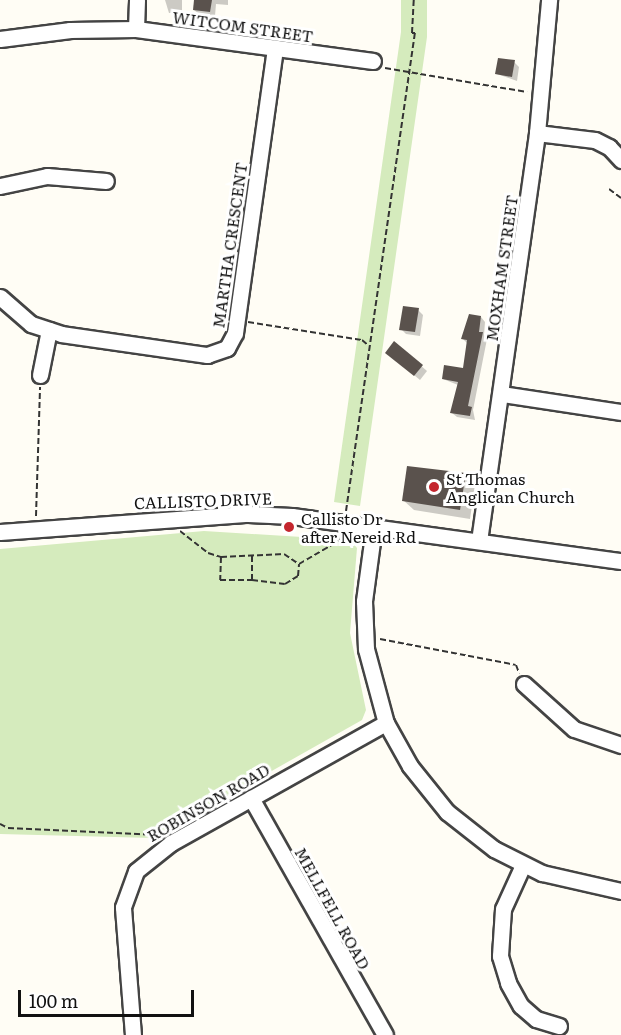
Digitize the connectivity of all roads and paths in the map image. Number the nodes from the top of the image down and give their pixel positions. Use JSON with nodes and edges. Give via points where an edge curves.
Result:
{"nodes":[{"id":1,"x":137,"y":0,"type":"edge"},
{"id":2,"x":414,"y":0,"type":"edge"},
{"id":3,"x":549,"y":0,"type":"edge"},
{"id":4,"x":136,"y":29,"type":"junction"},
{"id":5,"x":0,"y":39,"type":"edge"},
{"id":6,"x":275,"y":48,"type":"junction"},
{"id":7,"x":373,"y":61,"type":"joint"},
{"id":8,"x":407,"y":74,"type":"junction"},
{"id":9,"x":541,"y":94,"type":"junction"},
{"id":10,"x":537,"y":133,"type":"junction"},
{"id":11,"x":621,"y":160,"type":"edge"},
{"id":12,"x":106,"y":181,"type":"dead end"},
{"id":13,"x":0,"y":186,"type":"edge"},
{"id":14,"x":609,"y":189,"type":"dead end"},
{"id":15,"x":621,"y":198,"type":"edge"},
{"id":16,"x":0,"y":297,"type":"edge"},
{"id":17,"x":237,"y":321,"type":"junction"},
{"id":18,"x":49,"y":330,"type":"junction"},
{"id":19,"x":368,"y":345,"type":"junction"},
{"id":20,"x":40,"y":375,"type":"joint"},
{"id":21,"x":502,"y":394,"type":"junction"},
{"id":22,"x":621,"y":412,"type":"edge"},
{"id":23,"x":176,"y":517,"type":"junction"},
{"id":24,"x":344,"y":522,"type":"junction"},
{"id":25,"x":374,"y":527,"type":"junction"},
{"id":26,"x":36,"y":529,"type":"junction"},
{"id":27,"x":0,"y":532,"type":"edge"},
{"id":28,"x":479,"y":541,"type":"junction"},
{"id":29,"x":252,"y":556,"type":"junction"},
{"id":30,"x":221,"y":557,"type":"junction"},
{"id":31,"x":621,"y":561,"type":"edge"},
{"id":32,"x":299,"y":564,"type":"junction"},
{"id":33,"x":252,"y":580,"type":"junction"},
{"id":34,"x":364,"y":636,"type":"junction"},
{"id":35,"x":524,"y":684,"type":"joint"},
{"id":36,"x":386,"y":723,"type":"junction"},
{"id":37,"x":621,"y":745,"type":"edge"},
{"id":38,"x":251,"y":798,"type":"junction"},
{"id":39,"x":0,"y":824,"type":"edge"},
{"id":40,"x":171,"y":843,"type":"junction"},
{"id":41,"x":523,"y":865,"type":"junction"},
{"id":42,"x":621,"y":891,"type":"edge"},
{"id":43,"x":559,"y":1026,"type":"dead end"},
{"id":44,"x":133,"y":1035,"type":"edge"},
{"id":45,"x":385,"y":1035,"type":"edge"}],
"edges":[{"from":1,"to":4,"type":"street"},
{"from":2,"to":8,"type":"path","via":[[415,33]]},
{"from":3,"to":9,"type":"street","name":"MOXHAM STREET"},
{"from":4,"to":5,"type":"street","name":"WITCOM STREET","via":[[70,30]]},
{"from":4,"to":6,"type":"street","name":"WITCOM STREET"},
{"from":6,"to":7,"type":"street","name":"WITCOM STREET"},
{"from":6,"to":17,"type":"street","name":"MARTHA CRESCENT"},
{"from":7,"to":8,"type":"path","via":[[391,72]]},
{"from":8,"to":9,"type":"path"},
{"from":8,"to":19,"type":"path"},
{"from":9,"to":10,"type":"street","name":"MOXHAM STREET"},
{"from":10,"to":11,"type":"street","via":[[595,140]]},
{"from":10,"to":21,"type":"street","name":"MOXHAM STREET"},
{"from":12,"to":13,"type":"street","via":[[48,176]]},
{"from":14,"to":15,"type":"path"},
{"from":16,"to":18,"type":"street","name":"MARTHA CRESCENT","via":[[24,319]]},
{"from":17,"to":18,"type":"street","name":"MARTHA CRESCENT","via":[[230,344],[212,355]]},
{"from":17,"to":19,"type":"path","via":[[362,340]]},
{"from":18,"to":20,"type":"street"},
{"from":19,"to":24,"type":"path"},
{"from":20,"to":26,"type":"path"},
{"from":21,"to":22,"type":"street"},
{"from":21,"to":28,"type":"street","name":"MOXHAM STREET"},
{"from":23,"to":24,"type":"street","name":"CALLISTO DRIVE","via":[[248,514]]},
{"from":23,"to":26,"type":"street","name":"CALLISTO DRIVE"},
{"from":23,"to":30,"type":"path","via":[[182,535]]},
{"from":24,"to":25,"type":"street","name":"CALLISTO DRIVE"},
{"from":24,"to":32,"type":"path","via":[[340,540]]},
{"from":25,"to":28,"type":"street","name":"CALLISTO DRIVE"},
{"from":25,"to":34,"type":"street","via":[[364,601]]},
{"from":26,"to":27,"type":"street","name":"CALLISTO DRIVE"},
{"from":28,"to":31,"type":"street","name":"CALLISTO DRIVE"},
{"from":29,"to":30,"type":"path"},
{"from":29,"to":32,"type":"path","via":[[284,554]]},
{"from":29,"to":33,"type":"path"},
{"from":30,"to":33,"type":"path","via":[[220,580]]},
{"from":32,"to":33,"type":"path","via":[[298,576],[285,584]]},
{"from":34,"to":35,"type":"path","via":[[516,665]]},
{"from":34,"to":36,"type":"street","via":[[371,677]]},
{"from":35,"to":37,"type":"street","via":[[574,729]]},
{"from":36,"to":38,"type":"street","name":"ROBINSON ROAD"},
{"from":36,"to":41,"type":"street","via":[[415,773],[447,812],[494,849]]},
{"from":38,"to":40,"type":"street","name":"ROBINSON ROAD"},
{"from":38,"to":45,"type":"street","name":"MELLFELL ROAD"},
{"from":39,"to":40,"type":"path","via":[[8,828],[158,834]]},
{"from":40,"to":44,"type":"street","name":"ROBINSON ROAD","via":[[136,871],[124,896]]},
{"from":41,"to":42,"type":"street","via":[[570,882]]},
{"from":41,"to":43,"type":"street","via":[[503,909],[500,956],[508,983],[522,1006],[536,1018]]}]}
